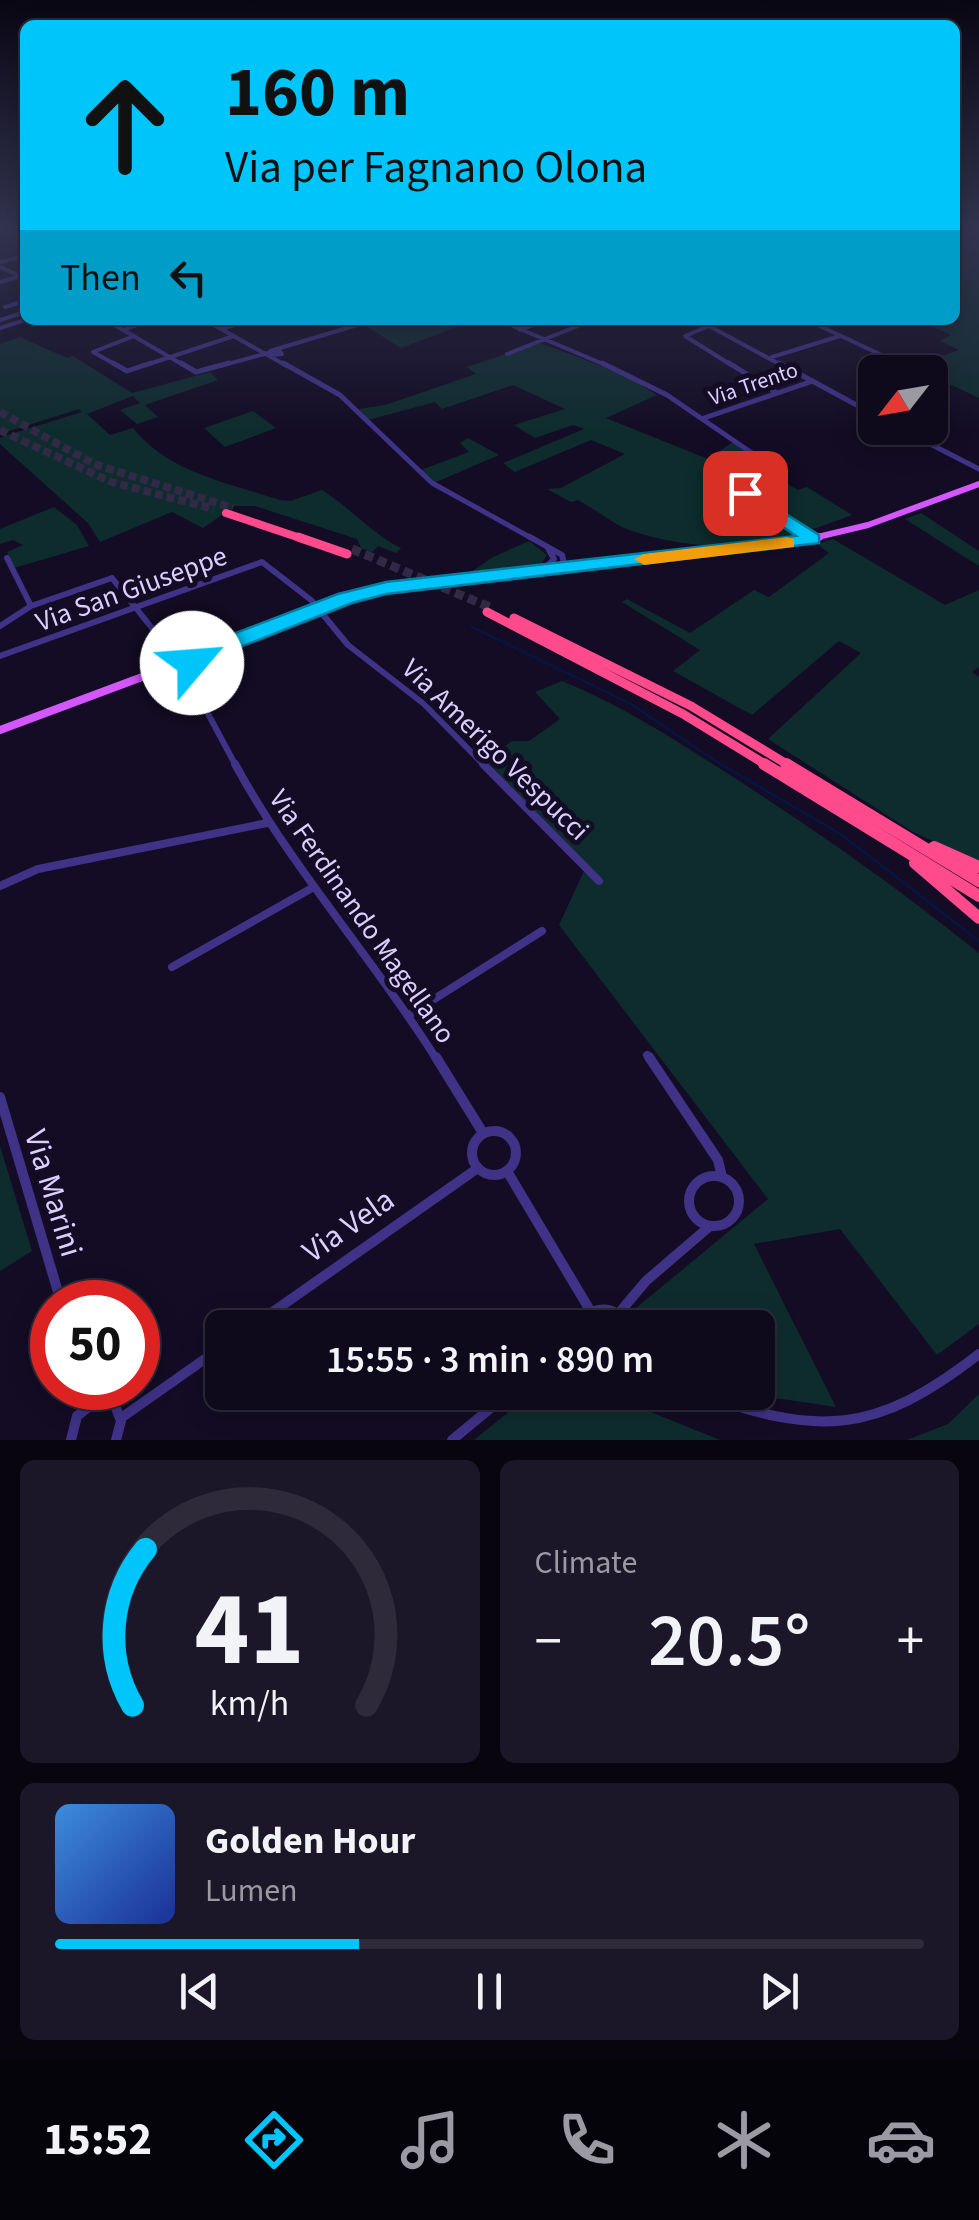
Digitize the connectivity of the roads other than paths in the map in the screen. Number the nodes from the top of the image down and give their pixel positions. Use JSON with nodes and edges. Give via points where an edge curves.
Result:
{"nodes":[{"id":1,"x":20,"y":302,"type":"edge"},
{"id":2,"x":5,"y":307,"type":"dead end"},
{"id":3,"x":115,"y":325,"type":"edge"},
{"id":4,"x":137,"y":325,"type":"edge"},
{"id":5,"x":214,"y":325,"type":"edge"},
{"id":6,"x":234,"y":325,"type":"edge"},
{"id":7,"x":356,"y":325,"type":"edge"},
{"id":8,"x":509,"y":325,"type":"edge"},
{"id":9,"x":532,"y":325,"type":"edge"},
{"id":10,"x":581,"y":325,"type":"edge"},
{"id":11,"x":710,"y":325,"type":"joint"},
{"id":12,"x":817,"y":325,"type":"edge"},
{"id":13,"x":222,"y":329,"type":"junction"},
{"id":14,"x":124,"y":330,"type":"junction"},
{"id":15,"x":519,"y":330,"type":"junction"},
{"id":16,"x":134,"y":336,"type":"junction"},
{"id":17,"x":235,"y":336,"type":"junction"},
{"id":18,"x":840,"y":336,"type":"junction"},
{"id":19,"x":540,"y":342,"type":"junction"},
{"id":20,"x":272,"y":353,"type":"junction"},
{"id":21,"x":507,"y":354,"type":"dead end"},
{"id":22,"x":881,"y":355,"type":"edge"},
{"id":23,"x":169,"y":358,"type":"junction"},
{"id":24,"x":771,"y":358,"type":"junction"},
{"id":25,"x":286,"y":364,"type":"junction"},
{"id":26,"x":814,"y":381,"type":"junction"},
{"id":27,"x":776,"y":393,"type":"junction"},
{"id":28,"x":858,"y":405,"type":"edge"},
{"id":29,"x":703,"y":418,"type":"junction"},
{"id":30,"x":932,"y":445,"type":"edge"},
{"id":31,"x":979,"y":469,"type":"edge"},
{"id":32,"x":979,"y":484,"type":"edge"},
{"id":33,"x":229,"y":510,"type":"tunnel mouth"},
{"id":34,"x":813,"y":539,"type":"junction"},
{"id":35,"x":548,"y":547,"type":"junction"},
{"id":36,"x":349,"y":552,"type":"tunnel mouth"},
{"id":37,"x":562,"y":555,"type":"junction"},
{"id":38,"x":7,"y":558,"type":"dead end"},
{"id":39,"x":554,"y":558,"type":"junction"},
{"id":40,"x":590,"y":565,"type":"junction"},
{"id":41,"x":565,"y":568,"type":"junction"},
{"id":42,"x":542,"y":570,"type":"junction"},
{"id":43,"x":30,"y":606,"type":"junction"},
{"id":44,"x":135,"y":608,"type":"junction"},
{"id":45,"x":318,"y":610,"type":"junction"},
{"id":46,"x":491,"y":610,"type":"tunnel mouth"},
{"id":47,"x":0,"y":626,"type":"edge"},
{"id":48,"x":0,"y":656,"type":"edge"},
{"id":49,"x":175,"y":657,"type":"junction"},
{"id":50,"x":191,"y":658,"type":"junction"},
{"id":51,"x":169,"y":667,"type":"junction"},
{"id":52,"x":184,"y":670,"type":"junction"},
{"id":53,"x":0,"y":730,"type":"edge"},
{"id":54,"x":266,"y":824,"type":"junction"},
{"id":55,"x":894,"y":837,"type":"junction"},
{"id":56,"x":979,"y":867,"type":"edge"},
{"id":57,"x":979,"y":880,"type":"edge"},
{"id":58,"x":599,"y":881,"type":"dead end"},
{"id":59,"x":0,"y":886,"type":"edge"},
{"id":60,"x":312,"y":888,"type":"junction"},
{"id":61,"x":979,"y":896,"type":"edge"},
{"id":62,"x":979,"y":918,"type":"edge"},
{"id":63,"x":542,"y":931,"type":"dead end"},
{"id":64,"x":172,"y":968,"type":"dead end"},
{"id":65,"x":409,"y":1015,"type":"junction"},
{"id":66,"x":646,"y":1055,"type":"dead end"},
{"id":67,"x":0,"y":1098,"type":"edge"},
{"id":68,"x":483,"y":1133,"type":"junction"},
{"id":69,"x":478,"y":1168,"type":"junction"},
{"id":70,"x":507,"y":1172,"type":"junction"},
{"id":71,"x":722,"y":1178,"type":"junction"},
{"id":72,"x":710,"y":1226,"type":"junction"},
{"id":73,"x":54,"y":1280,"type":"edge"},
{"id":74,"x":276,"y":1310,"type":"edge"},
{"id":75,"x":590,"y":1310,"type":"edge"},
{"id":76,"x":622,"y":1310,"type":"edge"},
{"id":77,"x":979,"y":1354,"type":"edge"},
{"id":78,"x":205,"y":1359,"type":"edge"},
{"id":79,"x":84,"y":1410,"type":"edge"},
{"id":80,"x":117,"y":1410,"type":"edge"},
{"id":81,"x":488,"y":1410,"type":"edge"},
{"id":82,"x":753,"y":1410,"type":"edge"},
{"id":83,"x":121,"y":1418,"type":"junction"},
{"id":84,"x":71,"y":1440,"type":"edge"},
{"id":85,"x":116,"y":1440,"type":"edge"},
{"id":86,"x":452,"y":1440,"type":"edge"}],
"edges":[{"from":1,"to":2,"type":"street"},
{"from":3,"to":14,"type":"street"},
{"from":4,"to":14,"type":"street"},
{"from":5,"to":13,"type":"street"},
{"from":6,"to":13,"type":"street"},
{"from":7,"to":20,"type":"street"},
{"from":8,"to":15,"type":"street"},
{"from":9,"to":15,"type":"street"},
{"from":10,"to":19,"type":"street"},
{"from":11,"to":24,"type":"street"},
{"from":11,"to":27,"type":"street","via":[[685,336]]},
{"from":12,"to":18,"type":"street"},
{"from":13,"to":17,"type":"street"},
{"from":14,"to":16,"type":"street"},
{"from":15,"to":19,"type":"street"},
{"from":16,"to":23,"type":"street"},
{"from":16,"to":23,"type":"street","via":[[93,352],[125,372]]},
{"from":17,"to":20,"type":"street"},
{"from":17,"to":23,"type":"street"},
{"from":18,"to":22,"type":"street"},
{"from":18,"to":24,"type":"street"},
{"from":19,"to":21,"type":"street"},
{"from":19,"to":29,"type":"street","via":[[625,373]]},
{"from":20,"to":23,"type":"street","via":[[198,372]]},
{"from":20,"to":25,"type":"street"},
{"from":20,"to":25,"type":"street"},
{"from":24,"to":26,"type":"street"},
{"from":25,"to":35,"type":"street","via":[[352,405],[432,483]]},
{"from":26,"to":27,"type":"street","name":"Via Trento"},
{"from":26,"to":28,"type":"street"},
{"from":27,"to":29,"type":"street","name":"Via Trento"},
{"from":29,"to":34,"type":"street","via":[[774,468],[744,484],[745,493]]},
{"from":30,"to":31,"type":"street"},
{"from":32,"to":34,"type":"main road"},
{"from":33,"to":36,"type":"highway"},
{"from":34,"to":40,"type":"main road"},
{"from":35,"to":37,"type":"street"},
{"from":35,"to":39,"type":"street"},
{"from":37,"to":40,"type":"street"},
{"from":37,"to":41,"type":"street"},
{"from":38,"to":43,"type":"street"},
{"from":39,"to":41,"type":"street"},
{"from":39,"to":42,"type":"street"},
{"from":40,"to":41,"type":"main road"},
{"from":41,"to":42,"type":"main road"},
{"from":42,"to":45,"type":"main road","via":[[386,588]]},
{"from":43,"to":44,"type":"street","via":[[112,578]]},
{"from":43,"to":47,"type":"street"},
{"from":44,"to":45,"type":"street","name":"Via San Giuseppe","via":[[262,562]]},
{"from":44,"to":48,"type":"street","name":"Via San Giuseppe"},
{"from":44,"to":49,"type":"street"},
{"from":45,"to":50,"type":"main road"},
{"from":45,"to":58,"type":"street","name":"Via Amerigo Vespucci","via":[[348,645],[410,691],[488,765]]},
{"from":46,"to":55,"type":"highway"},
{"from":49,"to":50,"type":"main road"},
{"from":49,"to":51,"type":"main road"},
{"from":50,"to":52,"type":"main road"},
{"from":51,"to":52,"type":"main road"},
{"from":51,"to":53,"type":"main road"},
{"from":52,"to":54,"type":"street","name":"Via Ferdinando Magellano"},
{"from":54,"to":59,"type":"street","via":[[38,869]]},
{"from":54,"to":60,"type":"street","name":"Via Ferdinando Magellano"},
{"from":55,"to":56,"type":"highway"},
{"from":55,"to":57,"type":"highway"},
{"from":55,"to":61,"type":"highway"},
{"from":55,"to":62,"type":"highway"},
{"from":60,"to":64,"type":"street"},
{"from":60,"to":65,"type":"street","name":"Via Ferdinando Magellano"},
{"from":63,"to":65,"type":"street"},
{"from":65,"to":68,"type":"street","name":"Via Ferdinando Magellano"},
{"from":66,"to":71,"type":"street","via":[[718,1160]]},
{"from":67,"to":73,"type":"street","name":"Via Marini"},
{"from":68,"to":69,"type":"street","via":[[473,1149]]},
{"from":68,"to":70,"type":"street","name":"Via Ferdinando Magellano","via":[[504,1133],[514,1144]]},
{"from":69,"to":70,"type":"street","via":[[495,1176]]},
{"from":69,"to":74,"type":"street","name":"Via Vela"},
{"from":70,"to":75,"type":"street","name":"Via Ferdinando Magellano"},
{"from":71,"to":72,"type":"street","via":[[735,1190],[739,1207],[726,1226]]},
{"from":71,"to":72,"type":"street","via":[[706,1175],[690,1190],[696,1215]]},
{"from":72,"to":76,"type":"street"},
{"from":77,"to":82,"type":"street","via":[[941,1387],[879,1418],[813,1424]]},
{"from":78,"to":83,"type":"street"},
{"from":79,"to":84,"type":"street"},
{"from":80,"to":83,"type":"street"},
{"from":81,"to":86,"type":"street"},
{"from":83,"to":85,"type":"street"}]}
